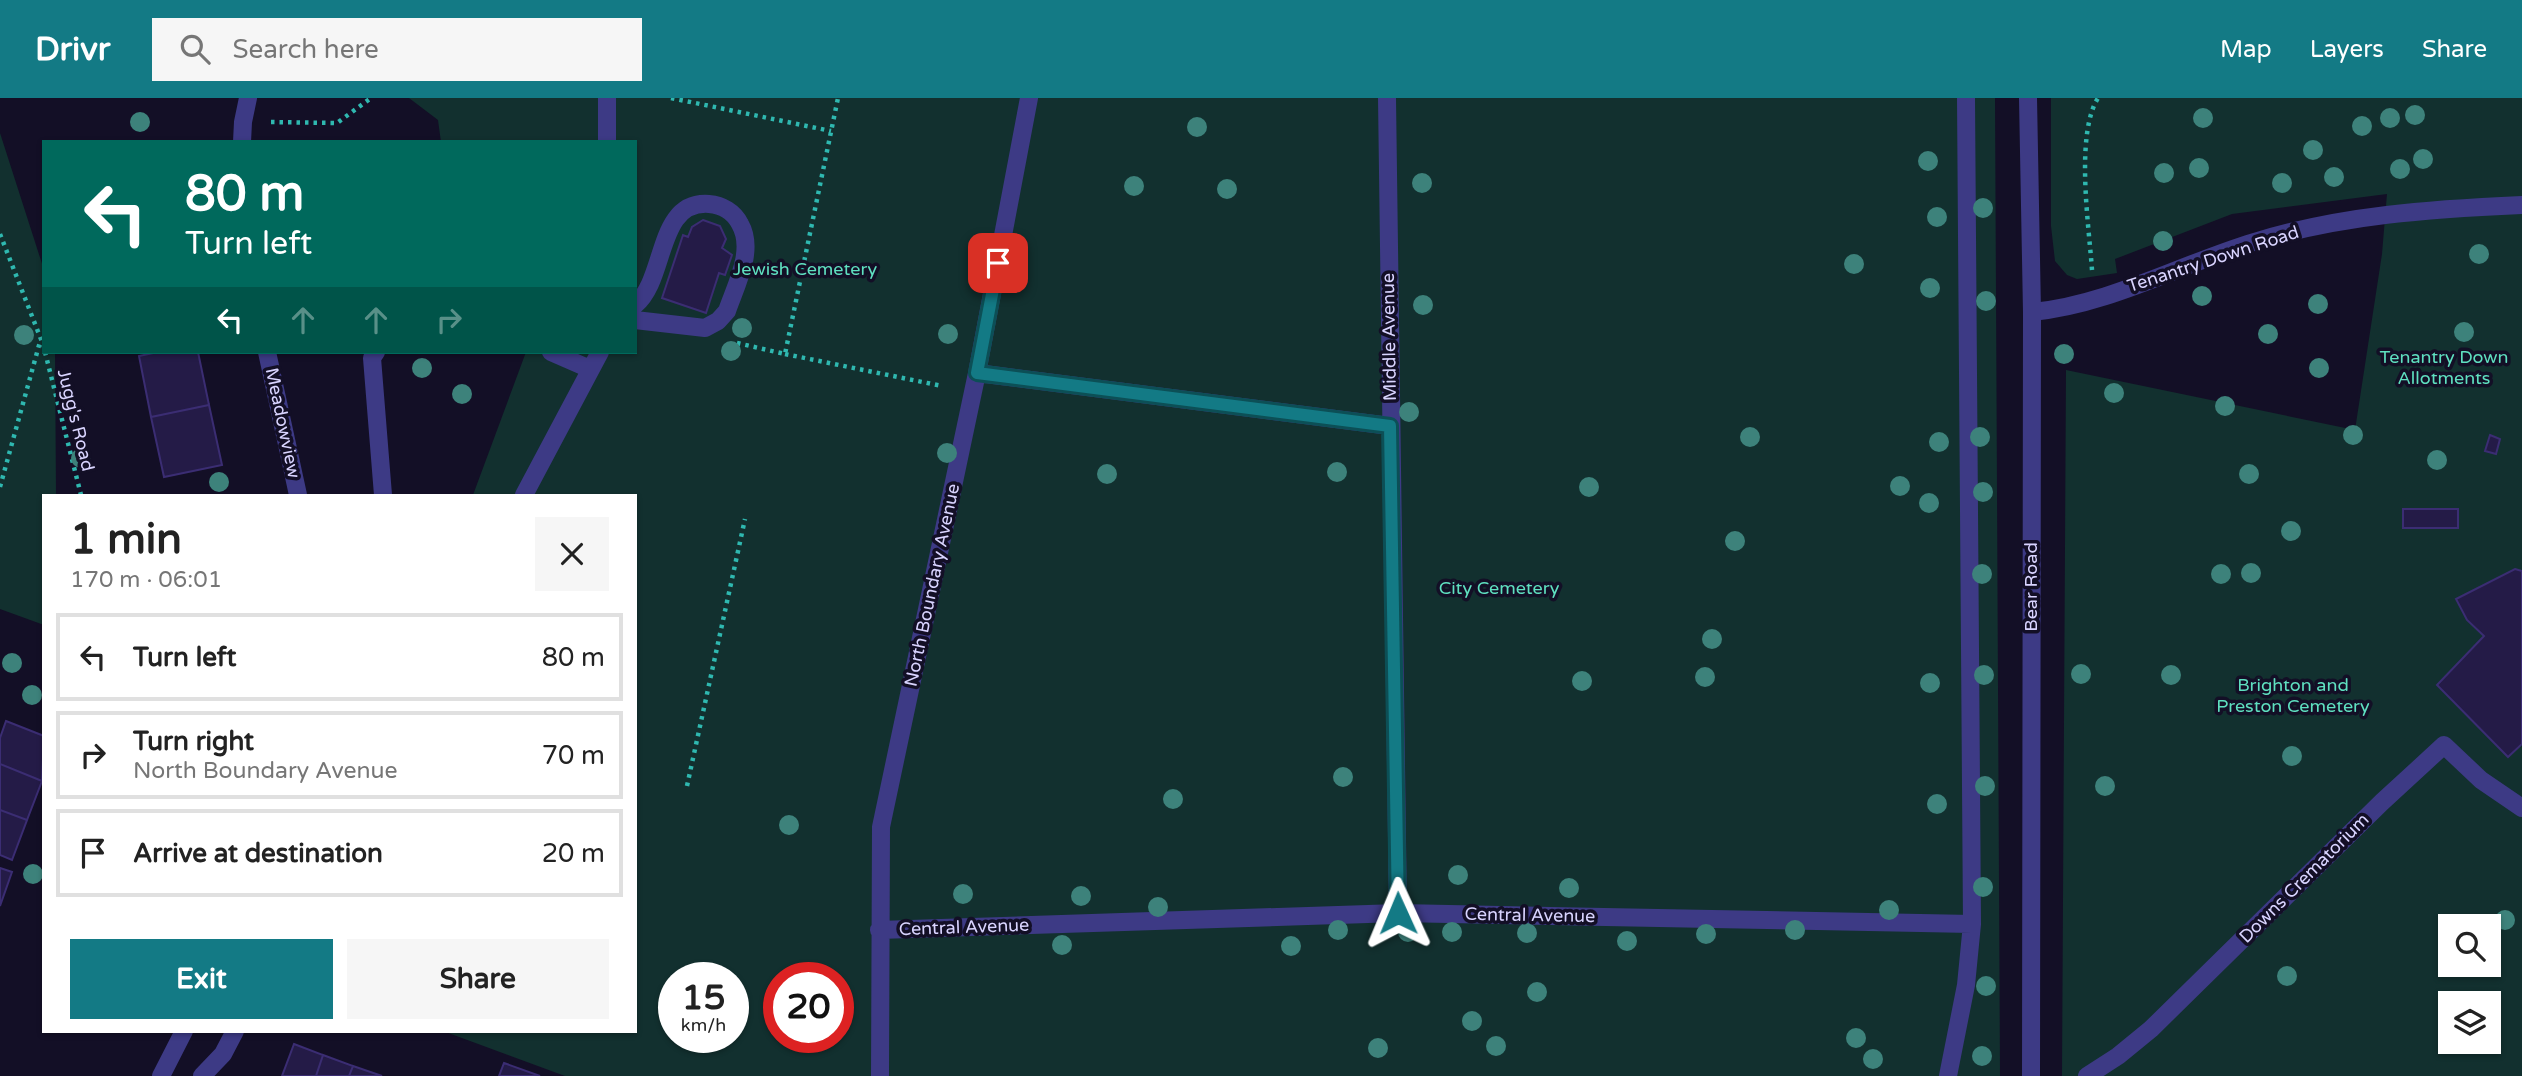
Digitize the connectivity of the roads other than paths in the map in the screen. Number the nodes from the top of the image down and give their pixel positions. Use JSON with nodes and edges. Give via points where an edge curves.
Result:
{"nodes":[{"id":1,"x":248,"y":98,"type":"edge"},
{"id":2,"x":607,"y":98,"type":"edge"},
{"id":3,"x":1028,"y":98,"type":"edge"},
{"id":4,"x":1387,"y":98,"type":"edge"},
{"id":5,"x":1966,"y":98,"type":"edge"},
{"id":6,"x":2028,"y":98,"type":"edge"},
{"id":7,"x":242,"y":140,"type":"edge"},
{"id":8,"x":607,"y":140,"type":"edge"},
{"id":9,"x":2522,"y":205,"type":"edge"},
{"id":10,"x":637,"y":303,"type":"edge"},
{"id":11,"x":2032,"y":312,"type":"junction"},
{"id":12,"x":637,"y":320,"type":"edge"},
{"id":13,"x":267,"y":354,"type":"edge"},
{"id":14,"x":375,"y":354,"type":"edge"},
{"id":15,"x":556,"y":354,"type":"edge"},
{"id":16,"x":599,"y":354,"type":"edge"},
{"id":17,"x":590,"y":369,"type":"junction"},
{"id":18,"x":977,"y":373,"type":"junction"},
{"id":19,"x":1390,"y":426,"type":"junction"},
{"id":20,"x":298,"y":494,"type":"edge"},
{"id":21,"x":383,"y":494,"type":"edge"},
{"id":22,"x":525,"y":494,"type":"edge"},
{"id":23,"x":2522,"y":808,"type":"edge"},
{"id":24,"x":1398,"y":913,"type":"junction"},
{"id":25,"x":1972,"y":923,"type":"junction"},
{"id":26,"x":879,"y":930,"type":"junction"},
{"id":27,"x":183,"y":1033,"type":"edge"},
{"id":28,"x":233,"y":1033,"type":"edge"},
{"id":29,"x":161,"y":1076,"type":"edge"},
{"id":30,"x":202,"y":1076,"type":"edge"},
{"id":31,"x":880,"y":1076,"type":"edge"},
{"id":32,"x":1948,"y":1076,"type":"edge"},
{"id":33,"x":2031,"y":1076,"type":"edge"},
{"id":34,"x":2087,"y":1076,"type":"edge"}],
"edges":[{"from":1,"to":7,"type":"street"},
{"from":2,"to":8,"type":"street"},
{"from":3,"to":18,"type":"street","name":"North Boundary Avenue"},
{"from":4,"to":19,"type":"street","name":"Middle Avenue"},
{"from":5,"to":25,"type":"street"},
{"from":6,"to":11,"type":"street","name":"Bear Road"},
{"from":9,"to":11,"type":"street","name":"Tenantry Down Road","via":[[2450,208],[2306,228],[2243,245],[2095,299]]},
{"from":10,"to":12,"type":"street","via":[[649,288],[669,230],[679,215],[708,204],[737,219],[746,250],[727,311],[718,321],[705,328]]},
{"from":11,"to":33,"type":"street","name":"Bear Road"},
{"from":13,"to":20,"type":"street","name":"Meadowview"},
{"from":14,"to":21,"type":"street"},
{"from":15,"to":17,"type":"street"},
{"from":16,"to":17,"type":"street"},
{"from":17,"to":22,"type":"street"},
{"from":18,"to":19,"type":"street"},
{"from":18,"to":26,"type":"street","name":"North Boundary Avenue","via":[[881,827]]},
{"from":19,"to":24,"type":"street","name":"Middle Avenue"},
{"from":23,"to":34,"type":"street","name":"Downs Crematorium","via":[[2481,780],[2444,745],[2151,1029]]},
{"from":24,"to":25,"type":"street","name":"Central Avenue"},
{"from":24,"to":26,"type":"street","name":"Central Avenue"},
{"from":25,"to":32,"type":"street","via":[[1966,985]]},
{"from":26,"to":31,"type":"street","name":"North Boundary Avenue"},
{"from":27,"to":29,"type":"street"},
{"from":28,"to":30,"type":"street","via":[[223,1054]]}]}
